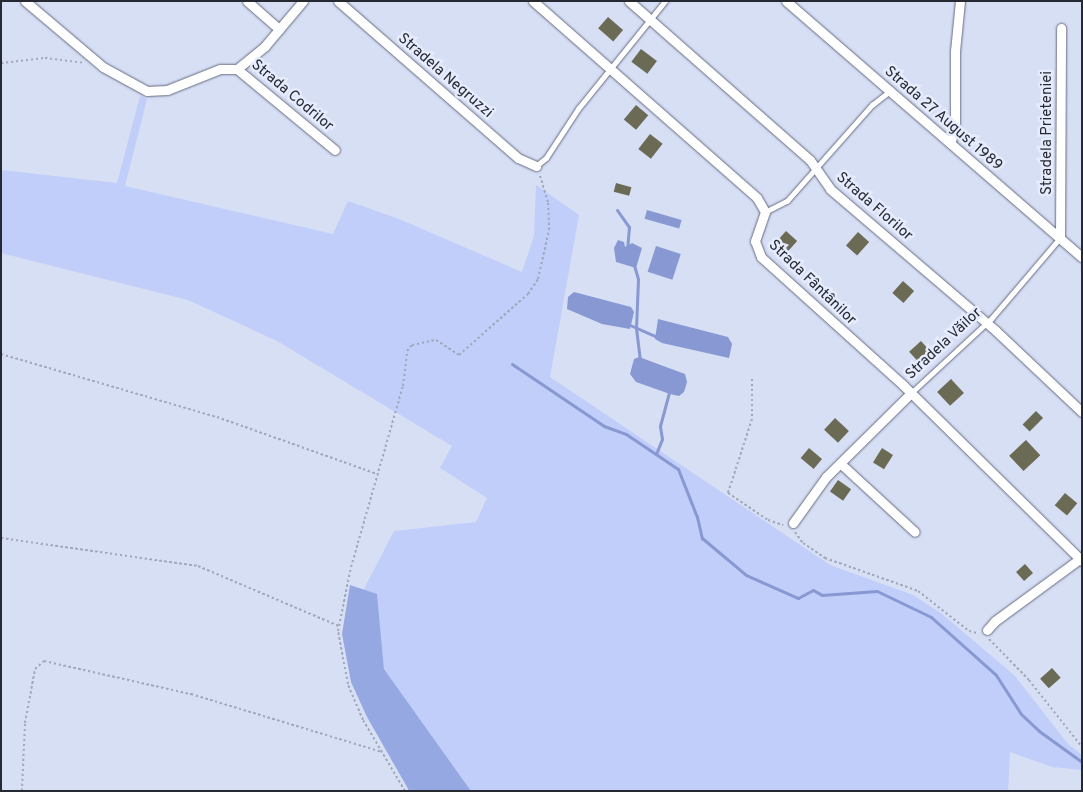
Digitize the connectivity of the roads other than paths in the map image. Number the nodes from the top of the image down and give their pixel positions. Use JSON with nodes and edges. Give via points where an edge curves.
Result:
{"nodes":[{"id":1,"x":25,"y":1,"type":"edge"},
{"id":2,"x":247,"y":1,"type":"edge"},
{"id":3,"x":303,"y":1,"type":"edge"},
{"id":4,"x":338,"y":1,"type":"edge"},
{"id":5,"x":533,"y":1,"type":"edge"},
{"id":6,"x":629,"y":1,"type":"edge"},
{"id":7,"x":665,"y":1,"type":"edge"},
{"id":8,"x":960,"y":1,"type":"edge"},
{"id":9,"x":789,"y":2,"type":"edge"},
{"id":10,"x":650,"y":20,"type":"junction"},
{"id":11,"x":1060,"y":28,"type":"dead end"},
{"id":12,"x":279,"y":29,"type":"junction"},
{"id":13,"x":611,"y":68,"type":"junction"},
{"id":14,"x":237,"y":69,"type":"junction"},
{"id":15,"x":890,"y":91,"type":"junction"},
{"id":16,"x":950,"y":143,"type":"junction"},
{"id":17,"x":335,"y":150,"type":"dead end"},
{"id":18,"x":536,"y":166,"type":"joint"},
{"id":19,"x":817,"y":169,"type":"junction"},
{"id":20,"x":765,"y":212,"type":"junction"},
{"id":21,"x":1060,"y":238,"type":"junction"},
{"id":22,"x":1082,"y":257,"type":"edge"},
{"id":23,"x":987,"y":324,"type":"junction"},
{"id":24,"x":911,"y":394,"type":"junction"},
{"id":25,"x":1082,"y":412,"type":"edge"},
{"id":26,"x":841,"y":464,"type":"junction"},
{"id":27,"x":793,"y":523,"type":"road end"},
{"id":28,"x":915,"y":532,"type":"dead end"},
{"id":29,"x":1081,"y":559,"type":"edge"},
{"id":30,"x":987,"y":630,"type":"road end"}],
"edges":[{"from":1,"to":14,"type":"street","name":"Strada Codrilor","via":[[103,66],[137,88],[157,92],[220,69]]},
{"from":2,"to":12,"type":"street"},
{"from":3,"to":12,"type":"street"},
{"from":4,"to":18,"type":"street","name":"Stradela Negruzzi","via":[[518,158]]},
{"from":5,"to":13,"type":"street"},
{"from":6,"to":10,"type":"street","name":"Strada Florilor"},
{"from":7,"to":10,"type":"lane"},
{"from":8,"to":16,"type":"street","via":[[955,51],[955,129]]},
{"from":9,"to":15,"type":"street","name":"Strada 27 August 1989"},
{"from":10,"to":13,"type":"lane"},
{"from":10,"to":19,"type":"street","name":"Strada Florilor"},
{"from":11,"to":21,"type":"street","name":"Stradela Prieteniei"},
{"from":12,"to":14,"type":"street"},
{"from":13,"to":18,"type":"lane","via":[[564,128],[546,158]]},
{"from":13,"to":20,"type":"street","via":[[757,198]]},
{"from":14,"to":17,"type":"street","name":"Strada Codrilor"},
{"from":15,"to":16,"type":"street","name":"Strada 27 August 1989"},
{"from":15,"to":19,"type":"lane","via":[[872,106]]},
{"from":16,"to":21,"type":"street","name":"Strada 27 August 1989"},
{"from":19,"to":20,"type":"lane","via":[[781,206]]},
{"from":19,"to":23,"type":"street","name":"Strada Florilor","via":[[830,189]]},
{"from":20,"to":24,"type":"street","name":"Strada Fântânilor","via":[[755,241],[760,257]]},
{"from":21,"to":22,"type":"street","name":"Strada 27 August 1989"},
{"from":21,"to":23,"type":"lane","name":"Stradela Văilor"},
{"from":23,"to":24,"type":"lane","name":"Stradela Văilor"},
{"from":23,"to":25,"type":"street","name":"Strada Florilor"},
{"from":24,"to":26,"type":"street","name":"Stradela Văilor"},
{"from":24,"to":29,"type":"street","name":"Strada Fântânilor"},
{"from":26,"to":27,"type":"street","name":"Stradela Văilor","via":[[826,478]]},
{"from":26,"to":28,"type":"street"},
{"from":29,"to":30,"type":"street","via":[[995,620]]}]}
